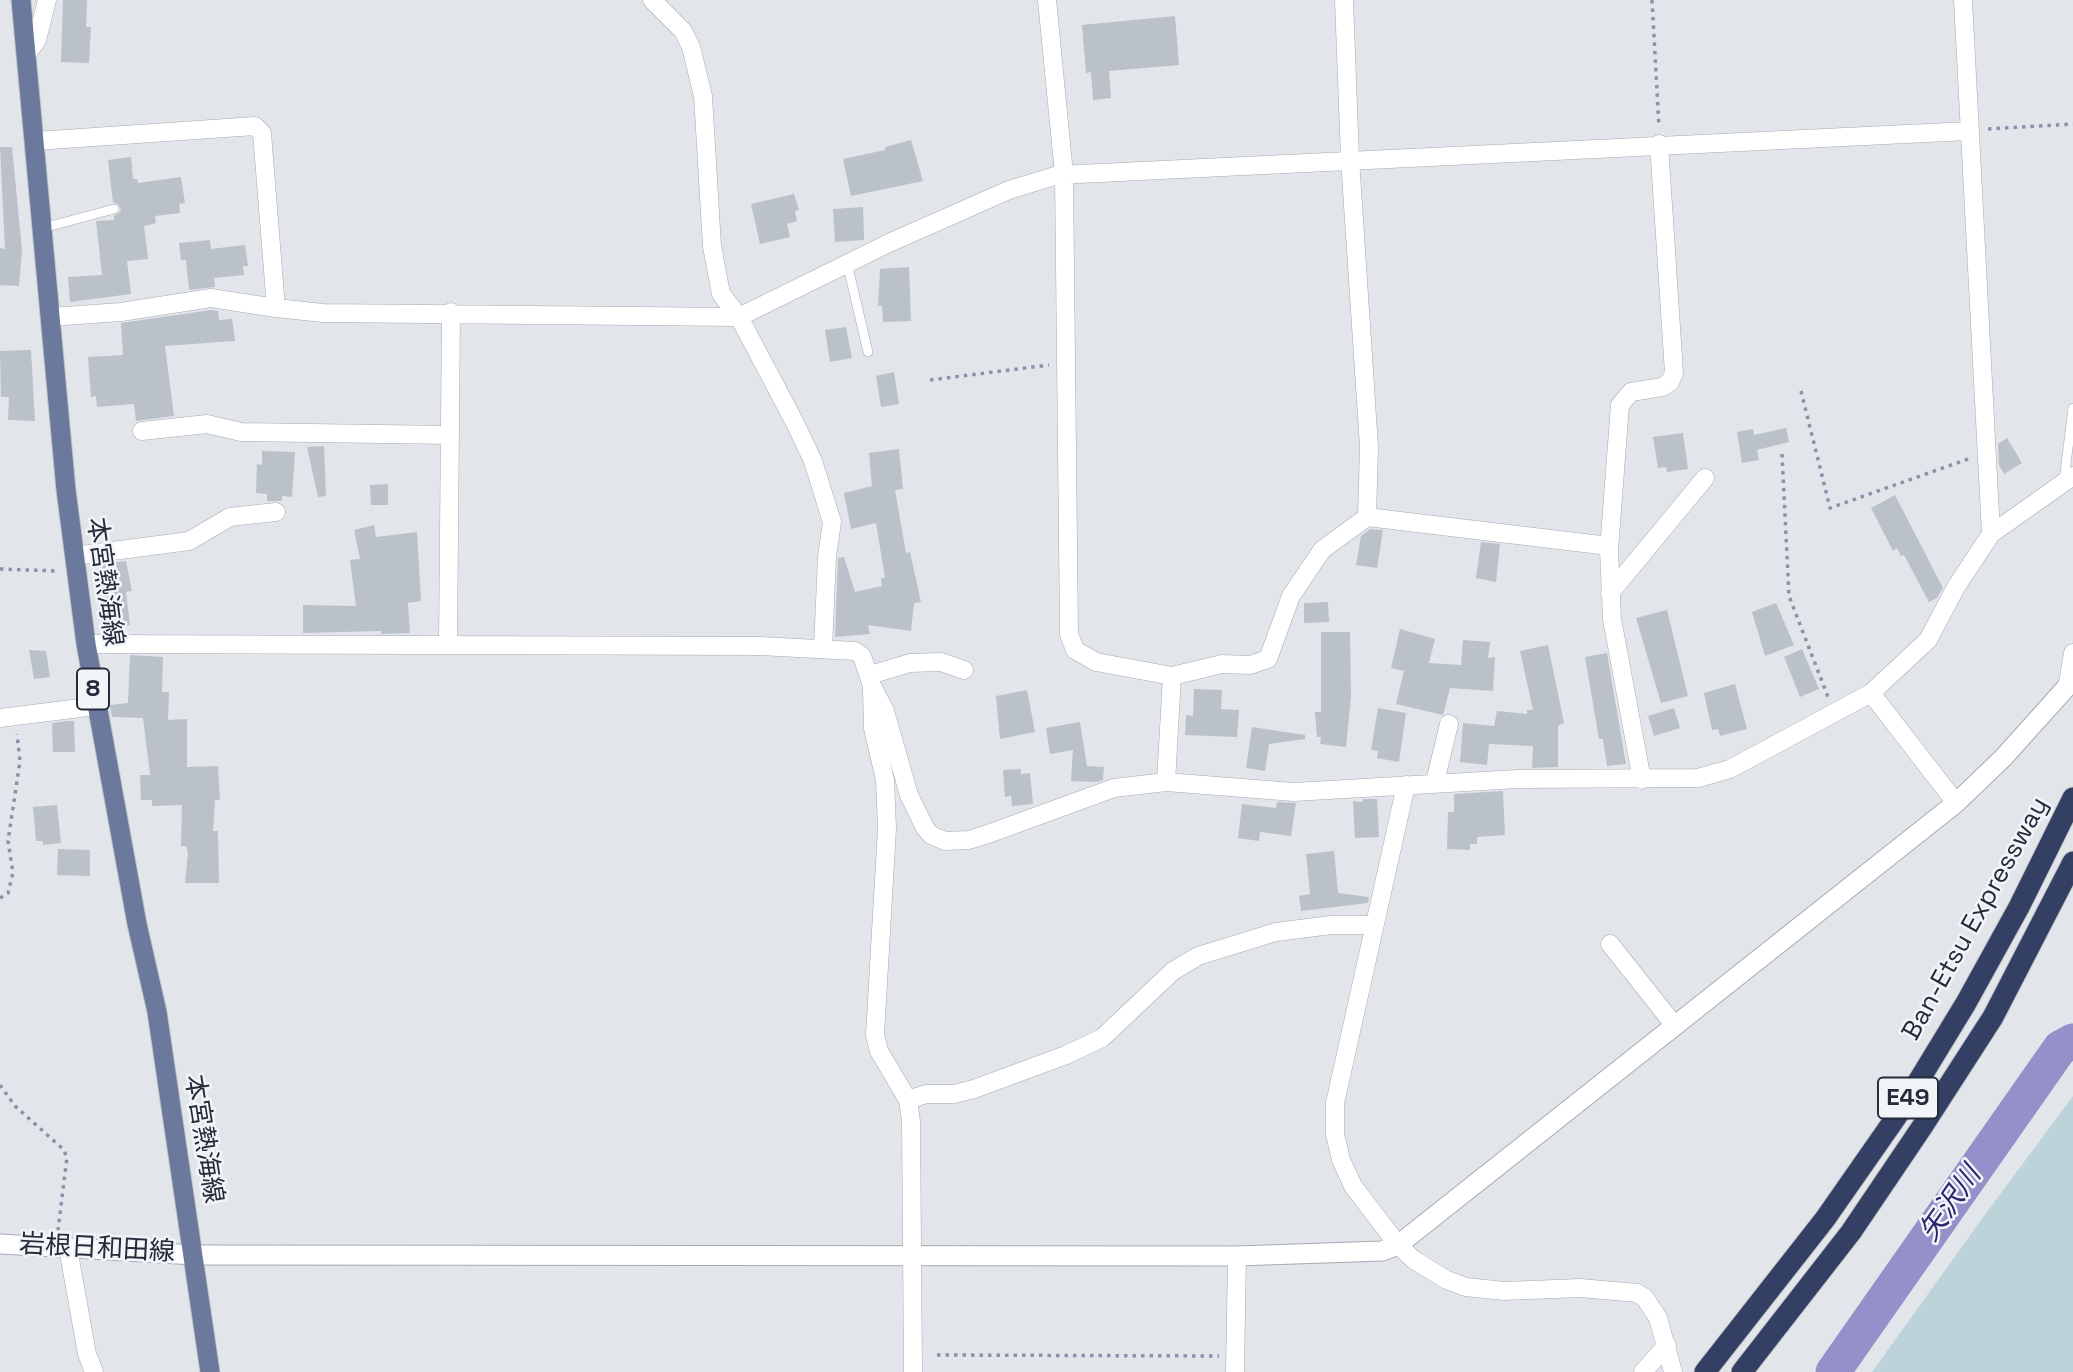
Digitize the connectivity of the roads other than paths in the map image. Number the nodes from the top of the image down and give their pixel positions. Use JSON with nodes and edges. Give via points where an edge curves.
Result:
{"nodes":[{"id":1,"x":22,"y":0,"type":"edge"},
{"id":2,"x":47,"y":0,"type":"edge"},
{"id":3,"x":1047,"y":0,"type":"edge"},
{"id":4,"x":1345,"y":0,"type":"edge"},
{"id":5,"x":1963,"y":0,"type":"edge"},
{"id":6,"x":663,"y":3,"type":"edge"},
{"id":7,"x":27,"y":54,"type":"junction"},
{"id":8,"x":1969,"y":131,"type":"junction"},
{"id":9,"x":36,"y":141,"type":"junction"},
{"id":10,"x":1659,"y":144,"type":"junction"},
{"id":11,"x":1350,"y":159,"type":"junction"},
{"id":12,"x":1064,"y":174,"type":"junction"},
{"id":13,"x":114,"y":209,"type":"dead end"},
{"id":14,"x":43,"y":228,"type":"junction"},
{"id":15,"x":847,"y":263,"type":"junction"},
{"id":16,"x":276,"y":308,"type":"junction"},
{"id":17,"x":451,"y":312,"type":"junction"},
{"id":18,"x":51,"y":317,"type":"junction"},
{"id":19,"x":738,"y":317,"type":"junction"},
{"id":20,"x":868,"y":352,"type":"dead end"},
{"id":21,"x":2073,"y":408,"type":"edge"},
{"id":22,"x":142,"y":431,"type":"dead end"},
{"id":23,"x":450,"y":435,"type":"junction"},
{"id":24,"x":1705,"y":478,"type":"dead end"},
{"id":25,"x":2068,"y":478,"type":"edge"},
{"id":26,"x":276,"y":512,"type":"dead end"},
{"id":27,"x":1367,"y":517,"type":"junction"},
{"id":28,"x":1991,"y":534,"type":"junction"},
{"id":29,"x":1609,"y":546,"type":"junction"},
{"id":30,"x":75,"y":563,"type":"junction"},
{"id":31,"x":1610,"y":593,"type":"junction"},
{"id":32,"x":86,"y":644,"type":"junction"},
{"id":33,"x":448,"y":645,"type":"junction"},
{"id":34,"x":823,"y":648,"type":"junction"},
{"id":35,"x":2073,"y":653,"type":"edge"},
{"id":36,"x":964,"y":670,"type":"dead end"},
{"id":37,"x":1172,"y":676,"type":"junction"},
{"id":38,"x":871,"y":681,"type":"junction"},
{"id":39,"x":2070,"y":682,"type":"edge"},
{"id":40,"x":1871,"y":692,"type":"junction"},
{"id":41,"x":96,"y":706,"type":"junction"},
{"id":42,"x":6,"y":717,"type":"edge"},
{"id":43,"x":1449,"y":724,"type":"dead end"},
{"id":44,"x":1642,"y":780,"type":"junction"},
{"id":45,"x":1166,"y":782,"type":"junction"},
{"id":46,"x":1435,"y":782,"type":"junction"},
{"id":47,"x":1406,"y":785,"type":"junction"},
{"id":48,"x":2073,"y":798,"type":"edge"},
{"id":49,"x":1956,"y":803,"type":"junction"},
{"id":50,"x":2073,"y":862,"type":"edge"},
{"id":51,"x":1373,"y":925,"type":"junction"},
{"id":52,"x":1610,"y":944,"type":"dead end"},
{"id":53,"x":1675,"y":1026,"type":"junction"},
{"id":54,"x":908,"y":1100,"type":"junction"},
{"id":55,"x":0,"y":1244,"type":"edge"},
{"id":56,"x":1398,"y":1245,"type":"junction"},
{"id":57,"x":56,"y":1247,"type":"junction"},
{"id":58,"x":195,"y":1255,"type":"junction"},
{"id":59,"x":912,"y":1256,"type":"junction"},
{"id":60,"x":1237,"y":1256,"type":"junction"},
{"id":61,"x":1667,"y":1345,"type":"junction"},
{"id":62,"x":1235,"y":1364,"type":"edge"},
{"id":63,"x":94,"y":1372,"type":"edge"},
{"id":64,"x":210,"y":1372,"type":"edge"},
{"id":65,"x":913,"y":1372,"type":"edge"},
{"id":66,"x":1643,"y":1372,"type":"edge"},
{"id":67,"x":1673,"y":1372,"type":"edge"},
{"id":68,"x":1705,"y":1372,"type":"edge"},
{"id":69,"x":1742,"y":1372,"type":"edge"}],
"edges":[{"from":1,"to":7,"type":"main road","name":"本宮熱海線","number":"8"},
{"from":2,"to":7,"type":"street","via":[[37,40]]},
{"from":3,"to":12,"type":"street"},
{"from":4,"to":11,"type":"street"},
{"from":5,"to":8,"type":"street"},
{"from":6,"to":19,"type":"street","via":[[691,47],[703,96],[715,271],[721,294]]},
{"from":7,"to":9,"type":"main road","name":"本宮熱海線","number":"8"},
{"from":8,"to":10,"type":"street"},
{"from":8,"to":28,"type":"street"},
{"from":9,"to":14,"type":"main road","name":"本宮熱海線","number":"8"},
{"from":9,"to":16,"type":"street","via":[[256,125],[262,134]]},
{"from":10,"to":11,"type":"street"},
{"from":10,"to":29,"type":"street","via":[[1674,373],[1662,387],[1631,392],[1620,405]]},
{"from":11,"to":12,"type":"street"},
{"from":11,"to":27,"type":"street","via":[[1369,447]]},
{"from":12,"to":15,"type":"street","via":[[1009,190]]},
{"from":12,"to":37,"type":"street","via":[[1069,634],[1075,650],[1096,662]]},
{"from":13,"to":14,"type":"lane"},
{"from":14,"to":18,"type":"main road","name":"本宮熱海線","number":"8"},
{"from":15,"to":19,"type":"street"},
{"from":15,"to":20,"type":"lane"},
{"from":16,"to":17,"type":"street","via":[[323,313]]},
{"from":16,"to":18,"type":"street","via":[[211,298]]},
{"from":17,"to":19,"type":"street"},
{"from":17,"to":23,"type":"street"},
{"from":18,"to":30,"type":"main road","name":"本宮熱海線","number":"8"},
{"from":19,"to":34,"type":"street","via":[[813,461],[832,522]]},
{"from":21,"to":25,"type":"lane"},
{"from":22,"to":23,"type":"street","via":[[207,424],[241,432]]},
{"from":23,"to":33,"type":"street"},
{"from":24,"to":31,"type":"street"},
{"from":25,"to":28,"type":"street"},
{"from":26,"to":30,"type":"street","via":[[230,517],[189,541]]},
{"from":27,"to":29,"type":"street"},
{"from":27,"to":37,"type":"street","via":[[1322,550],[1291,596],[1268,659]]},
{"from":28,"to":40,"type":"street","via":[[1928,639]]},
{"from":29,"to":31,"type":"street"},
{"from":30,"to":32,"type":"main road","name":"本宮熱海線","number":"8"},
{"from":31,"to":44,"type":"street"},
{"from":32,"to":33,"type":"street"},
{"from":32,"to":41,"type":"main road","name":"本宮熱海線","number":"8"},
{"from":33,"to":34,"type":"street"},
{"from":34,"to":38,"type":"street","via":[[862,656]]},
{"from":35,"to":39,"type":"street"},
{"from":36,"to":38,"type":"street","via":[[941,662],[910,663]]},
{"from":37,"to":45,"type":"street"},
{"from":38,"to":45,"type":"street","via":[[885,711],[909,795],[925,828],[937,839],[969,840],[1114,788]]},
{"from":38,"to":54,"type":"street","via":[[887,828],[875,1035],[879,1051]]},
{"from":39,"to":49,"type":"street"},
{"from":40,"to":44,"type":"street","via":[[1713,776]]},
{"from":40,"to":49,"type":"street"},
{"from":41,"to":42,"type":"street"},
{"from":41,"to":58,"type":"main road","name":"本宮熱海線","number":"8","via":[[157,1012]]},
{"from":43,"to":46,"type":"street"},
{"from":44,"to":46,"type":"street"},
{"from":45,"to":47,"type":"street","via":[[1294,792]]},
{"from":46,"to":47,"type":"street"},
{"from":47,"to":51,"type":"street"},
{"from":48,"to":68,"type":"highway","name":"Ban-Etsu Expressway","number":"E49","via":[[1973,992],[1899,1113],[1825,1219]]},
{"from":49,"to":53,"type":"street"},
{"from":50,"to":69,"type":"highway","number":"E49","via":[[1993,1017],[1922,1127],[1851,1232]]},
{"from":51,"to":54,"type":"street","via":[[1276,932],[1198,956],[1173,971],[1102,1038],[974,1089]]},
{"from":51,"to":56,"type":"street","via":[[1335,1103],[1335,1134],[1353,1186]]},
{"from":52,"to":53,"type":"street"},
{"from":53,"to":56,"type":"street"},
{"from":54,"to":59,"type":"street"},
{"from":55,"to":57,"type":"street","name":"岩根日和田線"},
{"from":56,"to":60,"type":"street","name":"岩根日和田線","via":[[1355,1255]]},
{"from":56,"to":61,"type":"street","via":[[1413,1260],[1466,1287],[1637,1293],[1654,1308]]},
{"from":57,"to":58,"type":"street","name":"岩根日和田線"},
{"from":57,"to":63,"type":"street"},
{"from":58,"to":59,"type":"street","name":"岩根日和田線"},
{"from":58,"to":64,"type":"main road","name":"本宮熱海線","number":"8"},
{"from":59,"to":60,"type":"street","name":"岩根日和田線"},
{"from":59,"to":65,"type":"street"},
{"from":60,"to":62,"type":"street"},
{"from":61,"to":66,"type":"street"},
{"from":61,"to":67,"type":"street"}]}
